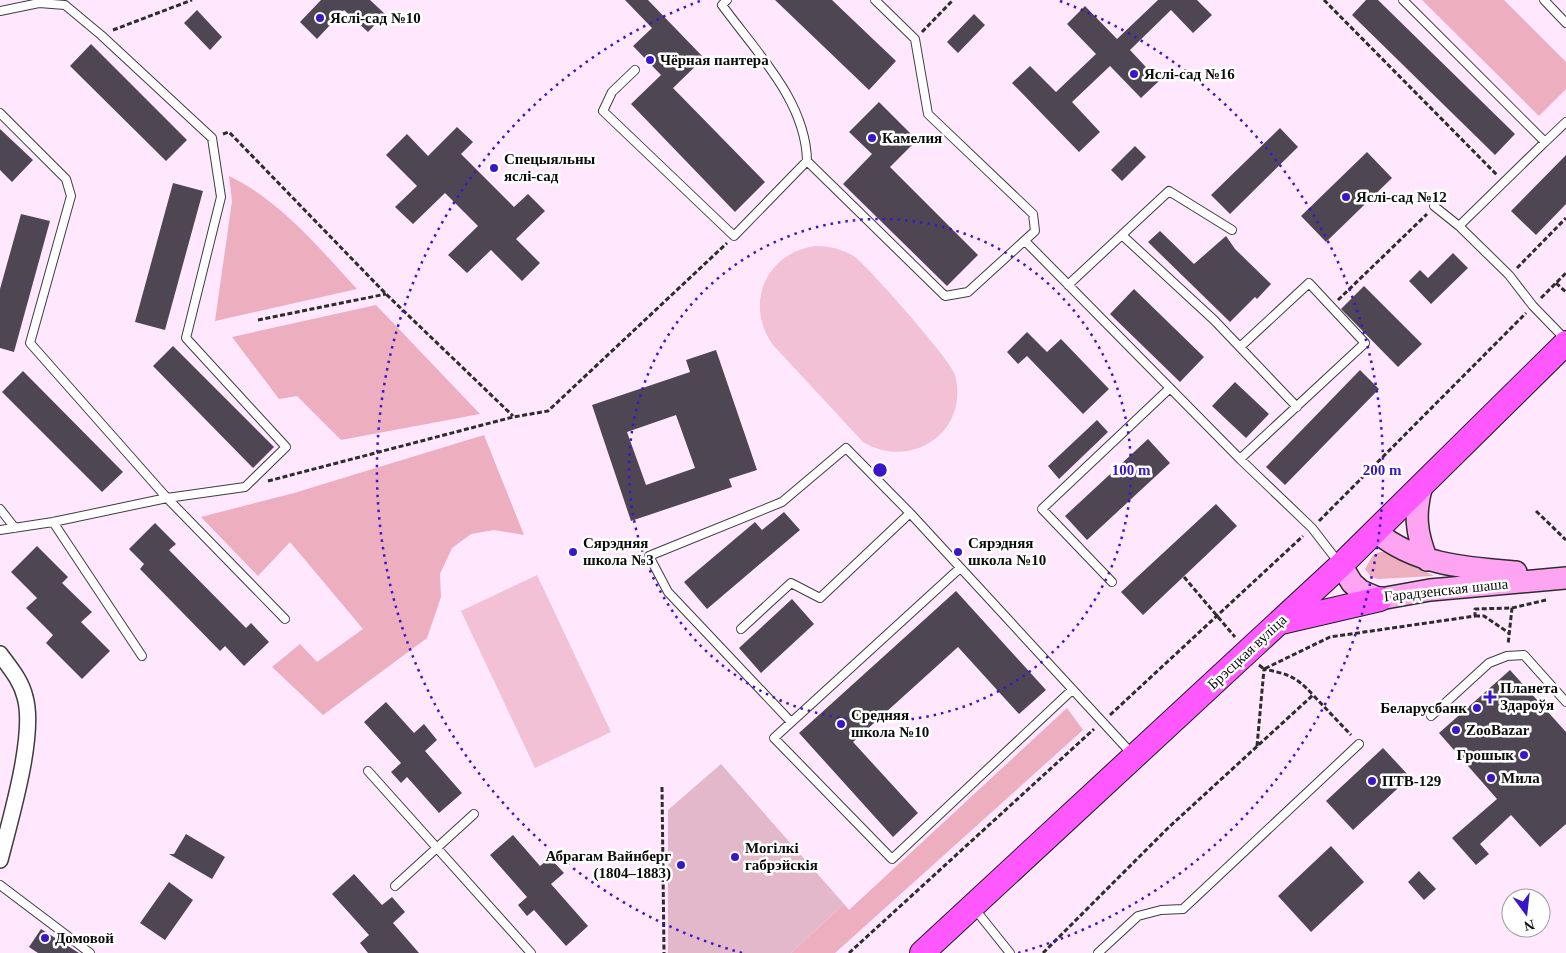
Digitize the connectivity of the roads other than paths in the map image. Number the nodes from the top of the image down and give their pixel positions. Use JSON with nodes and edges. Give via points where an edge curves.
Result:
{"nodes":[{"id":1,"x":727,"y":0,"type":"edge"},
{"id":2,"x":875,"y":0,"type":"edge"},
{"id":3,"x":1403,"y":0,"type":"edge"},
{"id":4,"x":1544,"y":0,"type":"edge"},
{"id":5,"x":40,"y":1,"type":"edge"},
{"id":6,"x":0,"y":11,"type":"edge"},
{"id":7,"x":1566,"y":23,"type":"edge"},
{"id":8,"x":635,"y":70,"type":"dead end"},
{"id":9,"x":0,"y":113,"type":"edge"},
{"id":10,"x":1566,"y":122,"type":"edge"},
{"id":11,"x":1545,"y":142,"type":"junction"},
{"id":12,"x":807,"y":161,"type":"junction"},
{"id":13,"x":1434,"y":206,"type":"road end"},
{"id":14,"x":1460,"y":226,"type":"junction"},
{"id":15,"x":1232,"y":230,"type":"dead end"},
{"id":16,"x":1123,"y":236,"type":"junction"},
{"id":17,"x":1025,"y":241,"type":"junction"},
{"id":18,"x":1068,"y":285,"type":"junction"},
{"id":19,"x":1566,"y":342,"type":"edge"},
{"id":20,"x":1240,"y":347,"type":"junction"},
{"id":21,"x":1170,"y":388,"type":"junction"},
{"id":22,"x":1297,"y":407,"type":"junction"},
{"id":23,"x":1240,"y":459,"type":"junction"},
{"id":24,"x":1422,"y":485,"type":"junction"},
{"id":25,"x":167,"y":498,"type":"junction"},
{"id":26,"x":0,"y":509,"type":"edge"},
{"id":27,"x":910,"y":513,"type":"junction"},
{"id":28,"x":53,"y":522,"type":"junction"},
{"id":29,"x":15,"y":528,"type":"junction"},
{"id":30,"x":0,"y":530,"type":"edge"},
{"id":31,"x":1375,"y":532,"type":"junction"},
{"id":32,"x":1427,"y":560,"type":"junction"},
{"id":33,"x":1341,"y":565,"type":"junction"},
{"id":34,"x":960,"y":568,"type":"junction"},
{"id":35,"x":1566,"y":577,"type":"edge"},
{"id":36,"x":1112,"y":582,"type":"dead end"},
{"id":37,"x":1380,"y":599,"type":"junction"},
{"id":38,"x":285,"y":619,"type":"dead end"},
{"id":39,"x":1280,"y":622,"type":"junction"},
{"id":40,"x":741,"y":629,"type":"dead end"},
{"id":41,"x":0,"y":654,"type":"edge"},
{"id":42,"x":142,"y":656,"type":"dead end"},
{"id":43,"x":1072,"y":690,"type":"junction"},
{"id":44,"x":1566,"y":702,"type":"edge"},
{"id":45,"x":1430,"y":716,"type":"dead end"},
{"id":46,"x":791,"y":722,"type":"junction"},
{"id":47,"x":1359,"y":744,"type":"road end"},
{"id":48,"x":1134,"y":756,"type":"junction"},
{"id":49,"x":368,"y":771,"type":"dead end"},
{"id":50,"x":474,"y":814,"type":"dead end"},
{"id":51,"x":437,"y":849,"type":"junction"},
{"id":52,"x":0,"y":860,"type":"edge"},
{"id":53,"x":0,"y":885,"type":"edge"},
{"id":54,"x":395,"y":886,"type":"dead end"},
{"id":55,"x":972,"y":906,"type":"junction"},
{"id":56,"x":90,"y":953,"type":"edge"},
{"id":57,"x":531,"y":953,"type":"edge"},
{"id":58,"x":922,"y":953,"type":"edge"},
{"id":59,"x":1010,"y":953,"type":"edge"},
{"id":60,"x":1098,"y":953,"type":"edge"}],
"edges":[{"from":1,"to":12,"type":"lane","via":[[722,5],[789,96],[807,142]]},
{"from":2,"to":17,"type":"lane","via":[[915,39],[928,114],[1033,214],[1035,231]]},
{"from":3,"to":11,"type":"lane"},
{"from":4,"to":7,"type":"lane"},
{"from":5,"to":6,"type":"lane"},
{"from":5,"to":25,"type":"lane","via":[[65,5],[212,138],[221,197],[186,338],[286,447],[245,487]]},
{"from":8,"to":12,"type":"lane","via":[[612,92],[603,111],[734,236]]},
{"from":9,"to":25,"type":"lane","via":[[66,179],[71,196],[30,344]]},
{"from":10,"to":11,"type":"lane"},
{"from":11,"to":14,"type":"lane"},
{"from":12,"to":17,"type":"lane","via":[[945,296],[968,292]]},
{"from":13,"to":14,"type":"lane"},
{"from":14,"to":19,"type":"lane","via":[[1509,275],[1532,306]]},
{"from":15,"to":16,"type":"lane","via":[[1169,191]]},
{"from":16,"to":18,"type":"lane"},
{"from":16,"to":20,"type":"lane"},
{"from":17,"to":18,"type":"lane"},
{"from":18,"to":21,"type":"lane"},
{"from":19,"to":24,"type":"main road","name":"Брэсцкая вуліца"},
{"from":20,"to":22,"type":"lane"},
{"from":20,"to":22,"type":"lane","via":[[1309,283],[1365,343]]},
{"from":21,"to":23,"type":"lane"},
{"from":21,"to":36,"type":"lane","via":[[1042,509]]},
{"from":22,"to":23,"type":"lane"},
{"from":23,"to":33,"type":"lane","via":[[1312,528]]},
{"from":24,"to":31,"type":"main road","name":"Брэсцкая вуліца"},
{"from":24,"to":32,"type":"main road","via":[[1416,518]]},
{"from":25,"to":28,"type":"lane"},
{"from":25,"to":38,"type":"lane"},
{"from":26,"to":29,"type":"lane"},
{"from":27,"to":34,"type":"lane"},
{"from":27,"to":40,"type":"lane","via":[[820,598],[791,584]]},
{"from":27,"to":46,"type":"lane","via":[[846,448],[782,502],[649,556],[668,592]]},
{"from":28,"to":29,"type":"lane"},
{"from":28,"to":42,"type":"lane"},
{"from":29,"to":30,"type":"lane"},
{"from":31,"to":32,"type":"main road","name":"Гарадзенская шаша","via":[[1398,548]]},
{"from":31,"to":33,"type":"main road","name":"Брэсцкая вуліца"},
{"from":32,"to":35,"type":"main road","name":"Гарадзенская шаша","via":[[1458,568]]},
{"from":33,"to":37,"type":"main road","name":"Гарадзенская шаша","via":[[1361,591]]},
{"from":33,"to":39,"type":"main road","name":"Брэсцкая вуліца"},
{"from":34,"to":43,"type":"lane"},
{"from":34,"to":46,"type":"lane"},
{"from":35,"to":37,"type":"main road","name":"Гарадзенская шаша","via":[[1430,590]]},
{"from":37,"to":39,"type":"main road"},
{"from":39,"to":48,"type":"main road","name":"Брэсцкая вуліца"},
{"from":41,"to":52,"type":"street","via":[[19,680],[26,698],[28,720],[19,782]]},
{"from":43,"to":46,"type":"lane","via":[[892,858],[774,738]]},
{"from":43,"to":48,"type":"lane"},
{"from":44,"to":45,"type":"lane","via":[[1524,655],[1507,656],[1489,663]]},
{"from":47,"to":60,"type":"lane","via":[[1183,909],[1138,916]]},
{"from":48,"to":55,"type":"main road","name":"Брэсцкая вуліца"},
{"from":49,"to":51,"type":"lane"},
{"from":50,"to":51,"type":"lane"},
{"from":51,"to":54,"type":"lane"},
{"from":51,"to":57,"type":"lane"},
{"from":53,"to":56,"type":"lane"},
{"from":55,"to":58,"type":"main road","name":"Брэсцкая вуліца"},
{"from":55,"to":59,"type":"lane"}]}
